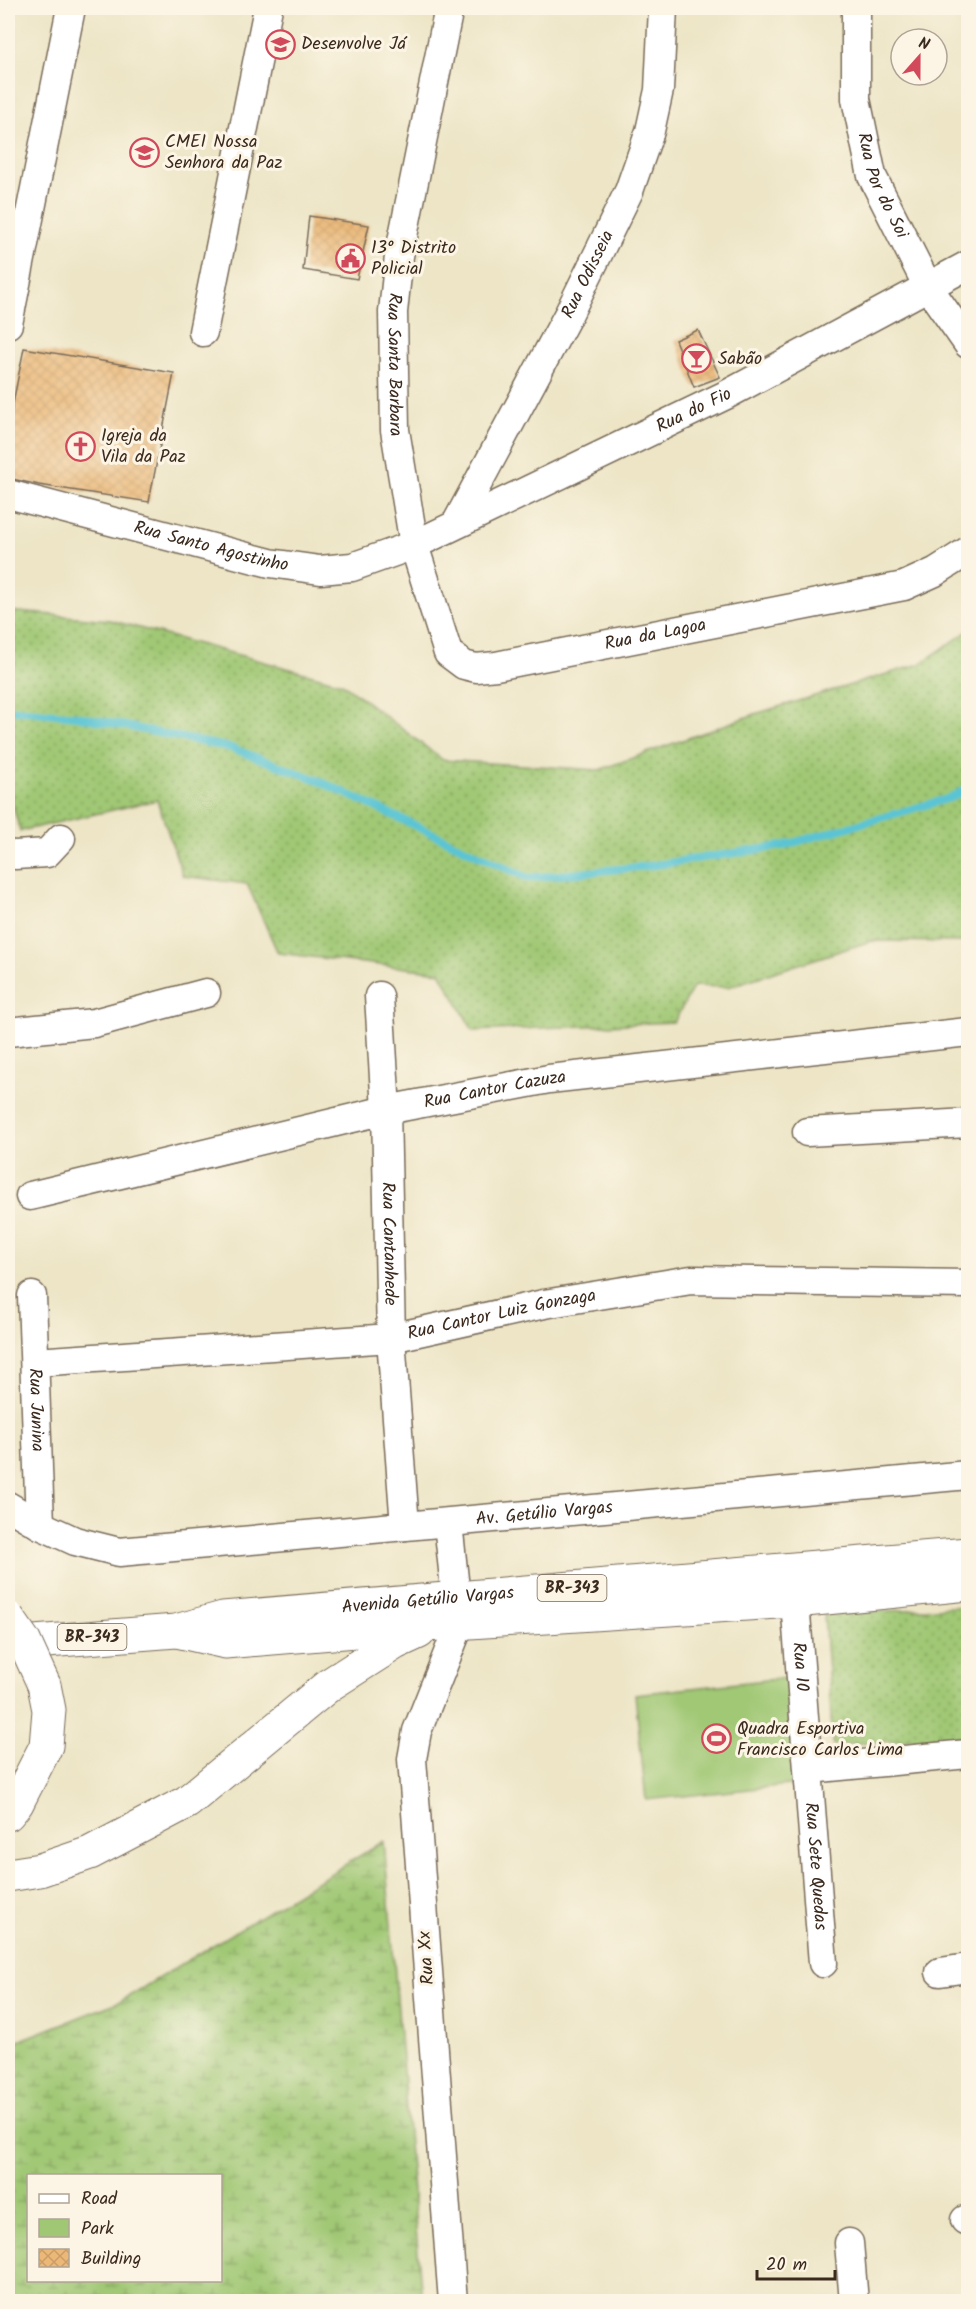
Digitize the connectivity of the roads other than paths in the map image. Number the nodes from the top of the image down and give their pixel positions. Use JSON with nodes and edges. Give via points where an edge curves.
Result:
{"nodes":[{"id":1,"x":71,"y":8,"type":"edge"},
{"id":2,"x":268,"y":8,"type":"edge"},
{"id":3,"x":448,"y":8,"type":"edge"},
{"id":4,"x":663,"y":8,"type":"edge"},
{"id":5,"x":856,"y":8,"type":"edge"},
{"id":6,"x":969,"y":265,"type":"edge"},
{"id":7,"x":928,"y":287,"type":"junction"},
{"id":8,"x":11,"y":292,"type":"edge"},
{"id":9,"x":8,"y":324,"type":"edge"},
{"id":10,"x":203,"y":332,"type":"dead end"},
{"id":11,"x":969,"y":344,"type":"edge"},
{"id":12,"x":8,"y":494,"type":"edge"},
{"id":13,"x":457,"y":522,"type":"junction"},
{"id":14,"x":414,"y":545,"type":"junction"},
{"id":15,"x":969,"y":551,"type":"edge"},
{"id":16,"x":61,"y":838,"type":"dead end"},
{"id":17,"x":8,"y":854,"type":"edge"},
{"id":18,"x":206,"y":993,"type":"dead end"},
{"id":19,"x":379,"y":996,"type":"dead end"},
{"id":20,"x":8,"y":1032,"type":"edge"},
{"id":21,"x":969,"y":1032,"type":"edge"},
{"id":22,"x":386,"y":1110,"type":"junction"},
{"id":23,"x":969,"y":1123,"type":"edge"},
{"id":24,"x":807,"y":1132,"type":"dead end"},
{"id":25,"x":30,"y":1196,"type":"dead end"},
{"id":26,"x":969,"y":1284,"type":"edge"},
{"id":27,"x":32,"y":1296,"type":"dead end"},
{"id":28,"x":391,"y":1338,"type":"junction"},
{"id":29,"x":35,"y":1362,"type":"junction"},
{"id":30,"x":969,"y":1475,"type":"edge"},
{"id":31,"x":8,"y":1506,"type":"edge"},
{"id":32,"x":448,"y":1523,"type":"junction"},
{"id":33,"x":40,"y":1525,"type":"junction"},
{"id":34,"x":405,"y":1526,"type":"junction"},
{"id":35,"x":969,"y":1554,"type":"edge"},
{"id":36,"x":969,"y":1584,"type":"edge"},
{"id":37,"x":795,"y":1601,"type":"junction"},
{"id":38,"x":452,"y":1615,"type":"junction"},
{"id":39,"x":8,"y":1618,"type":"edge"},
{"id":40,"x":8,"y":1644,"type":"edge"},
{"id":41,"x":969,"y":1754,"type":"edge"},
{"id":42,"x":809,"y":1769,"type":"junction"},
{"id":43,"x":8,"y":1814,"type":"edge"},
{"id":44,"x":8,"y":1875,"type":"edge"},
{"id":45,"x":823,"y":1963,"type":"dead end"},
{"id":46,"x":969,"y":1968,"type":"edge"},
{"id":47,"x":940,"y":1972,"type":"dead end"},
{"id":48,"x":849,"y":2242,"type":"dead end"},
{"id":49,"x":453,"y":2301,"type":"edge"},
{"id":50,"x":854,"y":2301,"type":"edge"}],
"edges":[{"from":1,"to":8,"type":"street"},
{"from":2,"to":10,"type":"street"},
{"from":3,"to":14,"type":"street","name":"Rua Santa Barbara","via":[[399,256],[393,312],[395,430]]},
{"from":4,"to":13,"type":"street","name":"Rua Odisseia","via":[[658,90],[650,131],[629,191],[569,313]]},
{"from":5,"to":7,"type":"street","name":"Rua Por do Soi","via":[[856,99],[872,176]]},
{"from":6,"to":7,"type":"street","name":"Rua do Fio"},
{"from":7,"to":11,"type":"street","name":"Rua Por do Soi"},
{"from":7,"to":13,"type":"street","name":"Rua do Fio","via":[[726,395]]},
{"from":8,"to":9,"type":"street"},
{"from":12,"to":14,"type":"street","name":"Rua Santo Agostinho","via":[[270,563],[320,570],[352,567]]},
{"from":13,"to":14,"type":"street","name":"Rua do Fio"},
{"from":14,"to":15,"type":"street","name":"Rua da Lagoa","via":[[448,653],[464,665],[476,668],[904,586]]},
{"from":16,"to":17,"type":"street","via":[[46,853]]},
{"from":18,"to":20,"type":"street","via":[[94,1023]]},
{"from":19,"to":22,"type":"street","name":"Rua Cantanhede"},
{"from":21,"to":22,"type":"street","name":"Rua Cantor Cazuza","via":[[549,1079]]},
{"from":22,"to":25,"type":"street","name":"Rua Cantor Cazuza"},
{"from":22,"to":28,"type":"street","name":"Rua Cantanhede"},
{"from":23,"to":24,"type":"street"},
{"from":26,"to":28,"type":"street","name":"Rua Cantor Luiz Gonzaga","via":[[691,1280],[544,1304]]},
{"from":27,"to":29,"type":"street","name":"Rua Junina"},
{"from":28,"to":29,"type":"street","name":"Rua Cantor Luiz Gonzaga"},
{"from":28,"to":34,"type":"street","name":"Rua Cantanhede"},
{"from":29,"to":33,"type":"street","name":"Rua Junina"},
{"from":30,"to":32,"type":"street","name":"Av. Getúlio Vargas"},
{"from":31,"to":33,"type":"street","name":"Av. Getúlio Vargas"},
{"from":32,"to":34,"type":"street","name":"Av. Getúlio Vargas"},
{"from":32,"to":38,"type":"street"},
{"from":33,"to":34,"type":"street","name":"Av. Getúlio Vargas","via":[[75,1541],[119,1552]]},
{"from":35,"to":38,"type":"highway","name":"Avenida Getúlio Vargas","number":"BR-343"},
{"from":36,"to":37,"type":"highway","name":"Avenida Getúlio Vargas","number":"BR-343"},
{"from":37,"to":38,"type":"highway","name":"Avenida Getúlio Vargas","number":"BR-343"},
{"from":37,"to":42,"type":"street","name":"Rua 10"},
{"from":38,"to":40,"type":"highway","name":"Avenida Getúlio Vargas","number":"BR-343","via":[[225,1642],[176,1631]]},
{"from":38,"to":44,"type":"highway","via":[[395,1643],[329,1685],[187,1802],[90,1853],[40,1870]]},
{"from":38,"to":49,"type":"street","name":"Rua Xx","via":[[412,1759]]},
{"from":39,"to":43,"type":"highway","bridge":true,"via":[[24,1641],[44,1684],[49,1710],[46,1746]]},
{"from":41,"to":42,"type":"street"},
{"from":42,"to":45,"type":"street","name":"Rua Sete Quedas"},
{"from":46,"to":47,"type":"street"},
{"from":48,"to":50,"type":"street"}]}
